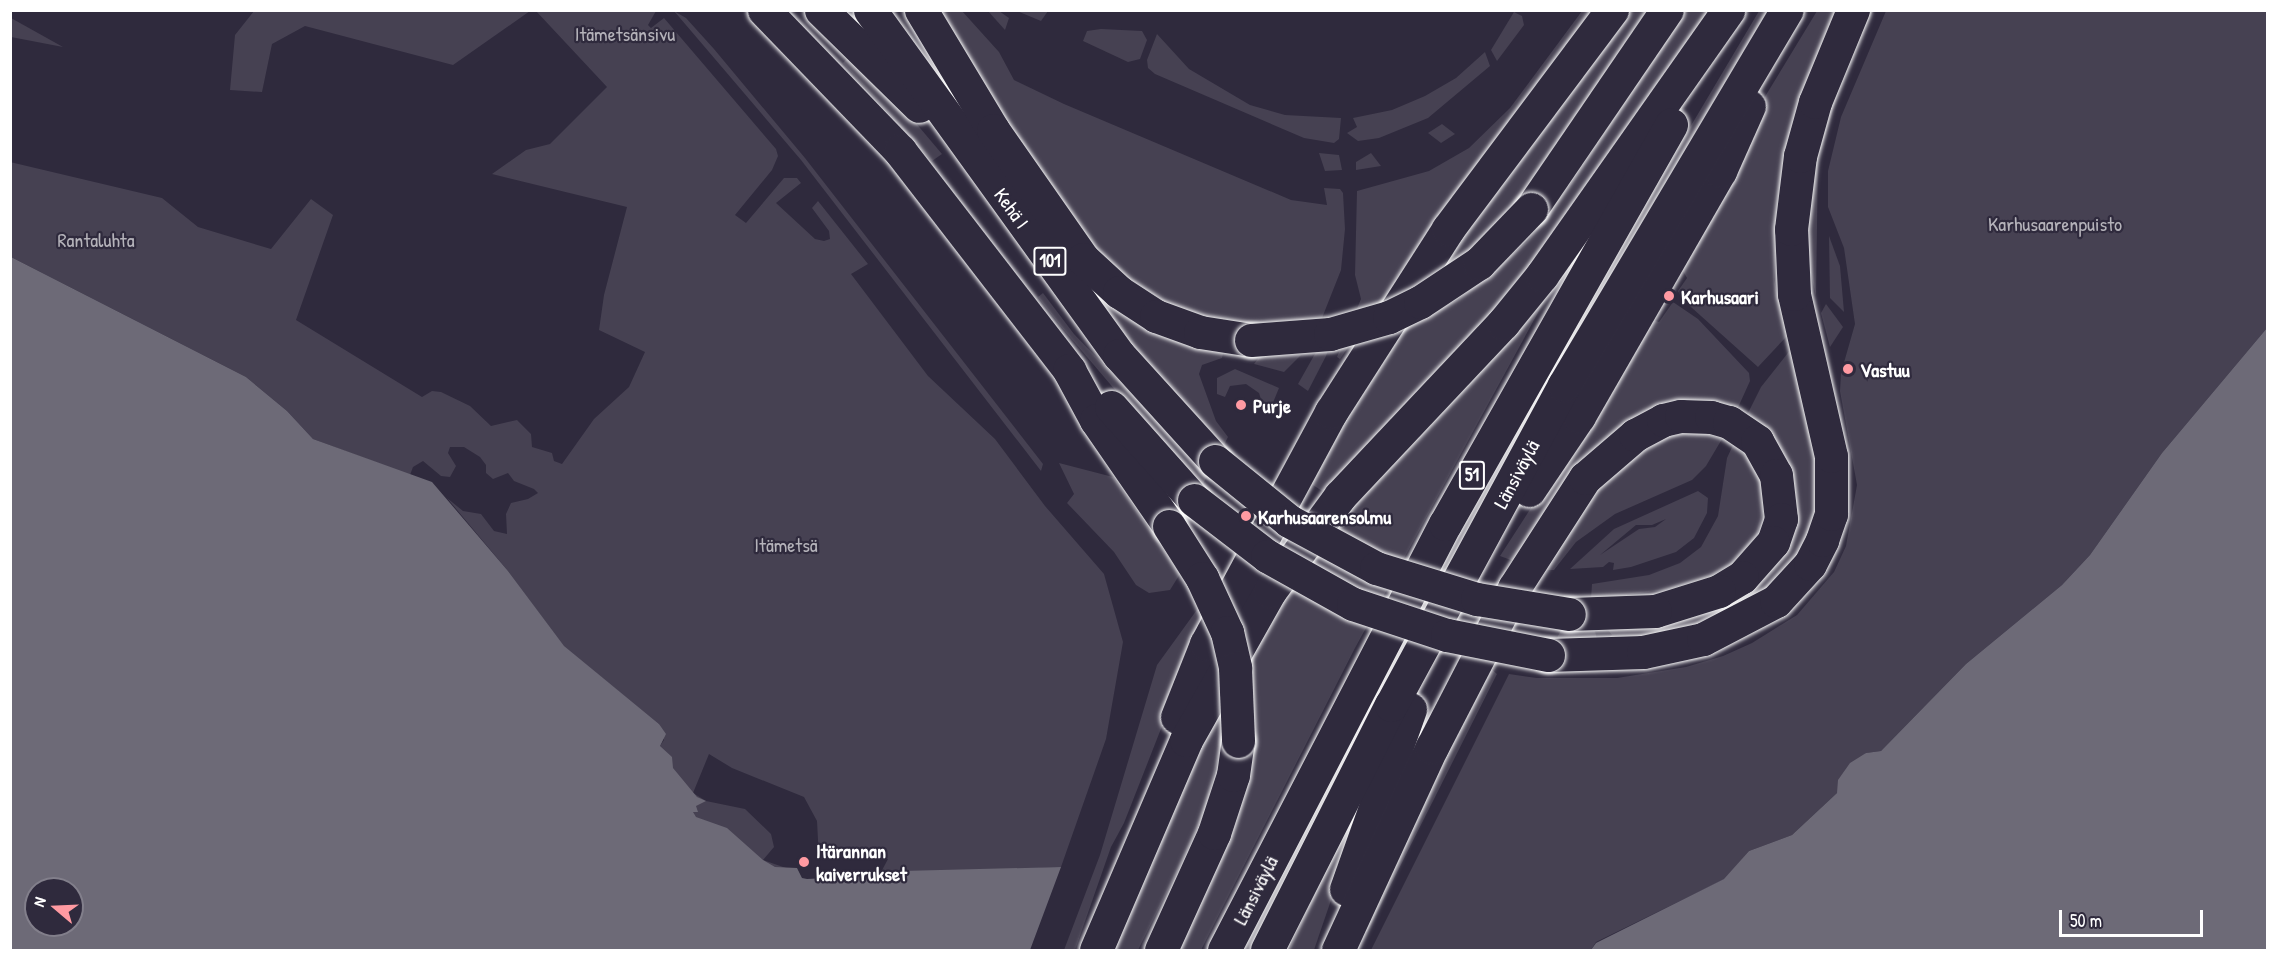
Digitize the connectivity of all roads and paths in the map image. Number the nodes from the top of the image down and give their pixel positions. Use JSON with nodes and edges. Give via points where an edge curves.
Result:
{"nodes":[{"id":1,"x":764,"y":10,"type":"edge"},
{"id":2,"x":821,"y":10,"type":"edge"},
{"id":3,"x":870,"y":10,"type":"edge"},
{"id":4,"x":898,"y":10,"type":"edge"},
{"id":5,"x":921,"y":10,"type":"edge"},
{"id":6,"x":1612,"y":10,"type":"edge"},
{"id":7,"x":1667,"y":10,"type":"edge"},
{"id":8,"x":1728,"y":10,"type":"edge"},
{"id":9,"x":1740,"y":10,"type":"edge"},
{"id":10,"x":1789,"y":10,"type":"edge"},
{"id":11,"x":1853,"y":10,"type":"edge"},
{"id":12,"x":946,"y":117,"type":"junction"},
{"id":13,"x":993,"y":130,"type":"junction"},
{"id":14,"x":1069,"y":370,"type":"junction"},
{"id":15,"x":1089,"y":951,"type":"edge"},
{"id":16,"x":1096,"y":951,"type":"edge"},
{"id":17,"x":1161,"y":951,"type":"edge"},
{"id":18,"x":1224,"y":951,"type":"edge"},
{"id":19,"x":1267,"y":951,"type":"edge"},
{"id":20,"x":1324,"y":951,"type":"edge"},
{"id":21,"x":1338,"y":951,"type":"edge"}],
"edges":[{"from":1,"to":14,"type":"highway","number":"101","via":[[900,151]]},
{"from":2,"to":12,"type":"highway","via":[[877,62],[914,104]]},
{"from":3,"to":12,"type":"highway","name":"Kehä I","number":"101"},
{"from":4,"to":13,"type":"highway"},
{"from":5,"to":13,"type":"highway"},
{"from":6,"to":15,"type":"highway","via":[[1448,229],[1330,412],[1206,644]]},
{"from":7,"to":13,"type":"highway","bridge":true,"via":[[1531,209],[1479,263],[1420,302],[1389,317],[1330,334],[1251,340],[1178,326],[1119,292],[1083,259]]},
{"from":8,"to":16,"type":"highway","via":[[1542,275],[1503,323],[1340,496],[1270,591],[1186,740]]},
{"from":9,"to":18,"type":"highway","name":"Länsiväylä","number":"51","via":[[1624,205],[1445,524]]},
{"from":10,"to":19,"type":"highway","name":"Länsiväylä","number":"51","via":[[1564,385],[1391,705]]},
{"from":10,"to":20,"type":"highway","via":[[1773,60],[1720,171],[1579,416],[1509,521],[1428,670],[1396,744]]},
{"from":11,"to":14,"type":"highway","bridge":true,"via":[[1815,102],[1800,156],[1791,229],[1794,294],[1831,456],[1831,514],[1810,564],[1792,586],[1752,615],[1703,639],[1643,652],[1548,656],[1446,635],[1353,604],[1267,556],[1194,501],[1110,406]]},
{"from":12,"to":21,"type":"highway","name":"Kehä I","number":"101","bridge":true,"via":[[1119,355],[1215,461],[1289,520],[1376,568],[1477,599],[1569,614],[1655,611],[1719,591],[1743,577],[1773,542],[1781,519],[1781,495],[1768,455],[1744,431],[1711,417],[1663,420],[1635,435],[1585,478],[1514,588],[1432,747]]},
{"from":14,"to":17,"type":"highway","bridge":true,"via":[[1096,420],[1202,578],[1227,632],[1235,668],[1238,741],[1233,775],[1214,833]]}]}
